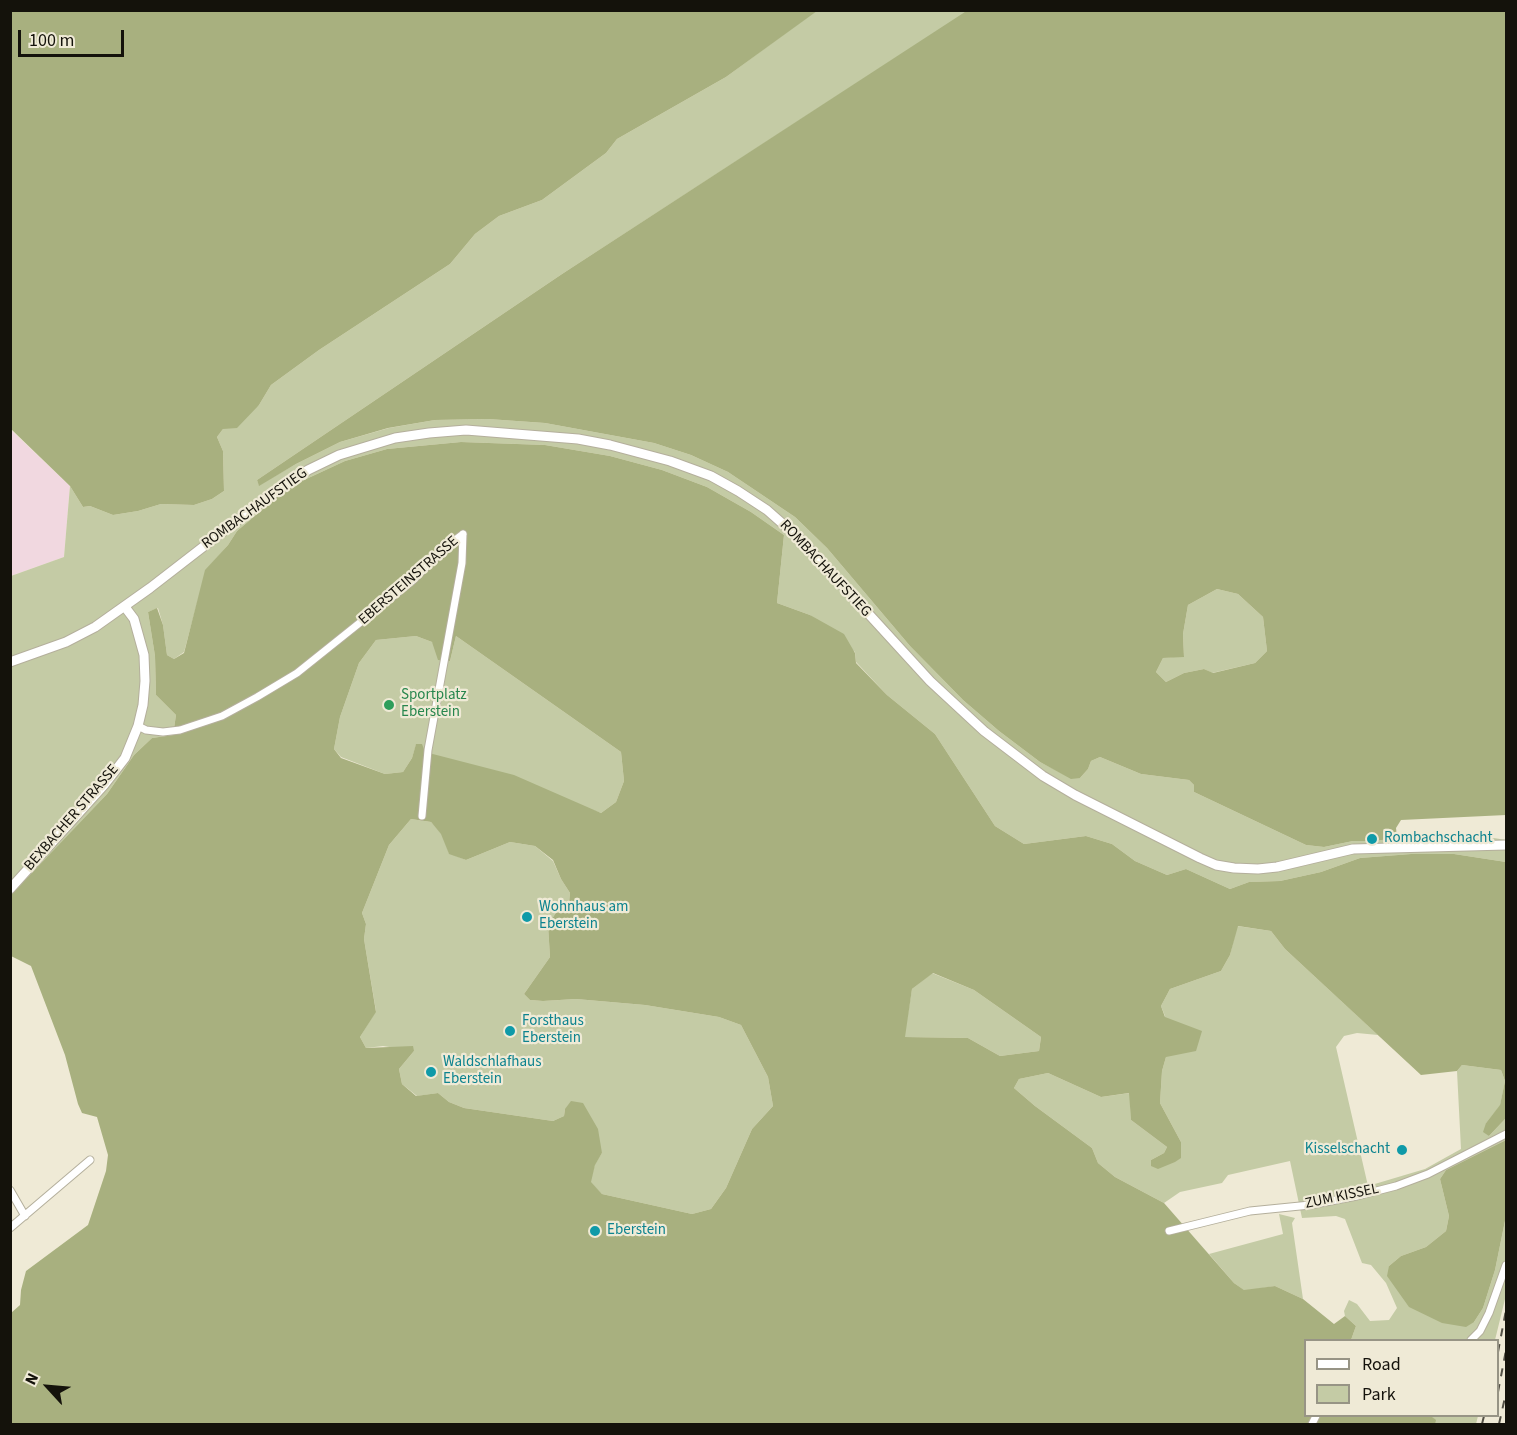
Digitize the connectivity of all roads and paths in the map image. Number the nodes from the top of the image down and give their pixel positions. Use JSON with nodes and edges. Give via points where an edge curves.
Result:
{"nodes":[{"id":1,"x":125,"y":607,"type":"junction"},
{"id":2,"x":10,"y":662,"type":"edge"},
{"id":3,"x":138,"y":726,"type":"junction"},
{"id":4,"x":422,"y":815,"type":"dead end"},
{"id":5,"x":1506,"y":845,"type":"edge"},
{"id":6,"x":10,"y":889,"type":"edge"},
{"id":7,"x":1506,"y":1134,"type":"edge"},
{"id":8,"x":90,"y":1160,"type":"dead end"},
{"id":9,"x":10,"y":1190,"type":"edge"},
{"id":10,"x":25,"y":1216,"type":"junction"},
{"id":11,"x":10,"y":1228,"type":"edge"},
{"id":12,"x":1169,"y":1231,"type":"dead end"},
{"id":13,"x":1506,"y":1265,"type":"edge"},
{"id":14,"x":1473,"y":1339,"type":"edge"}],
"edges":[{"from":1,"to":2,"type":"main road","name":"ROMBACHAUFSTIEG","via":[[66,642]]},
{"from":1,"to":3,"type":"main road","name":"BEXBACHER STRASSE","via":[[134,620],[144,656],[143,705]]},
{"from":1,"to":5,"type":"main road","name":"ROMBACHAUFSTIEG","via":[[308,470],[365,446],[466,430],[610,445],[711,476],[767,510],[801,540],[930,681],[976,724],[1043,776],[1200,858],[1216,865],[1258,869],[1353,849]]},
{"from":3,"to":4,"type":"street","name":"EBERSTEINSTRASSE","via":[[163,732],[180,730],[222,716],[257,697],[297,673],[412,581],[463,534],[462,563],[428,750]]},
{"from":3,"to":6,"type":"main road","name":"BEXBACHER STRASSE","via":[[124,758],[104,785]]},
{"from":7,"to":12,"type":"street","name":"ZUM KISSEL","via":[[1428,1174],[1396,1185],[1310,1205],[1250,1211]]},
{"from":8,"to":10,"type":"street"},
{"from":9,"to":10,"type":"street"},
{"from":10,"to":11,"type":"street"},
{"from":13,"to":14,"type":"street","via":[[1489,1313]]}]}
